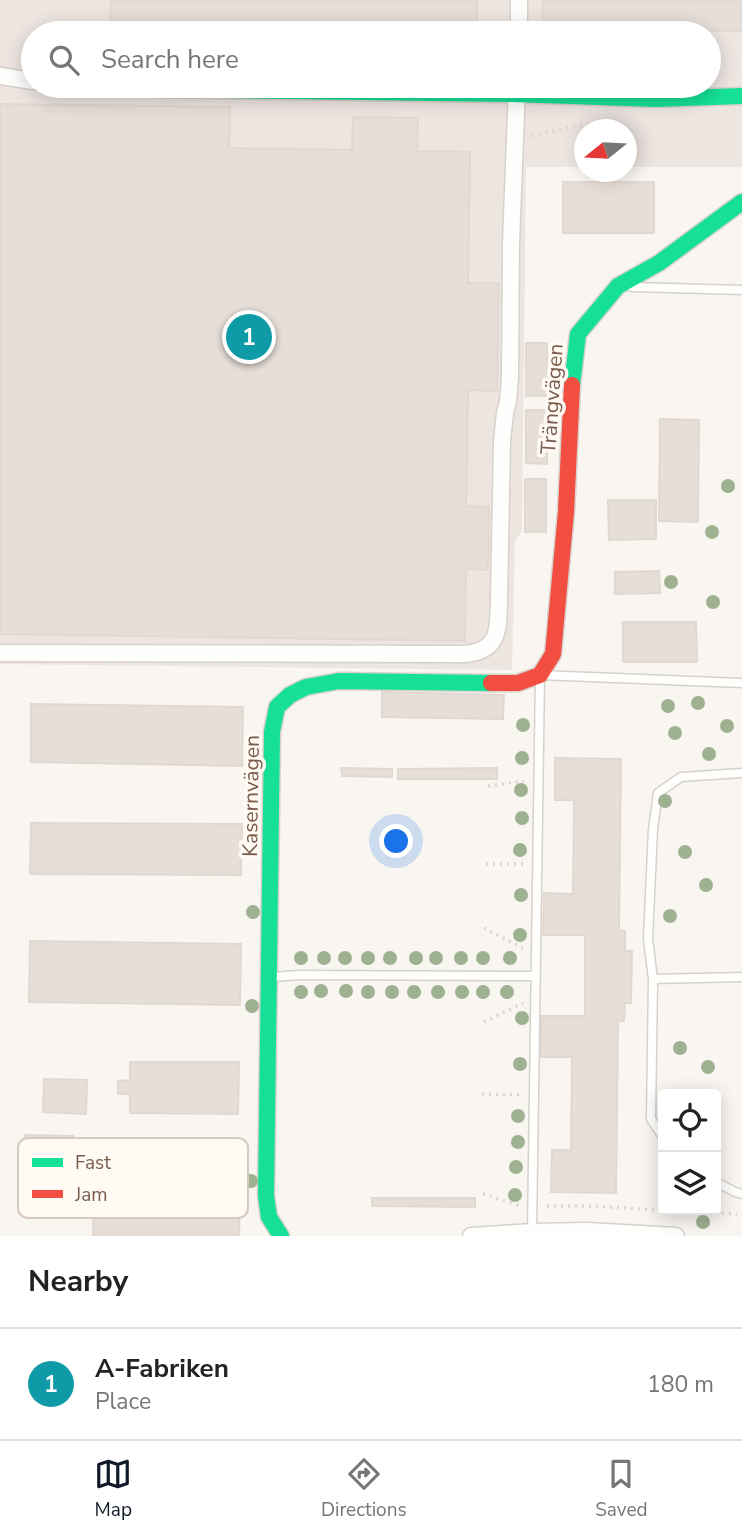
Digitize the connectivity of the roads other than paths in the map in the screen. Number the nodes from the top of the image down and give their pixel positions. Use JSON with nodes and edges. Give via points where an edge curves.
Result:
{"nodes":[{"id":1,"x":519,"y":0,"type":"edge"},
{"id":2,"x":519,"y":21,"type":"edge"},
{"id":3,"x":0,"y":76,"type":"edge"},
{"id":4,"x":21,"y":79,"type":"edge"},
{"id":5,"x":742,"y":96,"type":"edge"},
{"id":6,"x":721,"y":97,"type":"edge"},
{"id":7,"x":516,"y":98,"type":"edge"},
{"id":8,"x":634,"y":98,"type":"edge"},
{"id":9,"x":707,"y":98,"type":"edge"},
{"id":10,"x":742,"y":202,"type":"edge"},
{"id":11,"x":618,"y":286,"type":"junction"},
{"id":12,"x":742,"y":290,"type":"edge"},
{"id":13,"x":0,"y":653,"type":"edge"},
{"id":14,"x":540,"y":675,"type":"junction"},
{"id":15,"x":742,"y":683,"type":"edge"},
{"id":16,"x":742,"y":773,"type":"edge"},
{"id":17,"x":536,"y":976,"type":"junction"},
{"id":18,"x":270,"y":977,"type":"junction"},
{"id":19,"x":742,"y":977,"type":"edge"},
{"id":20,"x":653,"y":979,"type":"junction"},
{"id":21,"x":658,"y":1130,"type":"edge"},
{"id":22,"x":721,"y":1185,"type":"edge"},
{"id":23,"x":742,"y":1194,"type":"edge"},
{"id":24,"x":524,"y":1233,"type":"edge"},
{"id":25,"x":281,"y":1236,"type":"edge"},
{"id":26,"x":471,"y":1236,"type":"edge"},
{"id":27,"x":676,"y":1236,"type":"edge"}],
"edges":[{"from":1,"to":2,"type":"street"},
{"from":3,"to":4,"type":"street"},
{"from":5,"to":6,"type":"street"},
{"from":7,"to":13,"type":"street","via":[[510,378],[502,441],[498,624],[490,646],[464,654]]},
{"from":8,"to":9,"type":"street"},
{"from":10,"to":11,"type":"street","name":"Trängvägen","via":[[659,263]]},
{"from":11,"to":12,"type":"lane"},
{"from":11,"to":14,"type":"street","name":"Trängvägen","via":[[578,334],[553,654]]},
{"from":14,"to":15,"type":"lane"},
{"from":14,"to":17,"type":"lane"},
{"from":14,"to":18,"type":"street","name":"Kasernvägen","via":[[518,683],[340,681],[306,687],[277,707],[272,732]]},
{"from":16,"to":20,"type":"lane","via":[[681,777],[658,793],[648,939]]},
{"from":17,"to":18,"type":"lane"},
{"from":17,"to":24,"type":"lane","via":[[532,1206]]},
{"from":18,"to":25,"type":"street","name":"Kasernvägen","via":[[266,1196],[269,1217]]},
{"from":19,"to":20,"type":"lane"},
{"from":20,"to":21,"type":"lane","via":[[651,1119]]},
{"from":22,"to":23,"type":"lane"},
{"from":24,"to":26,"type":"street"},
{"from":24,"to":27,"type":"street"}]}
